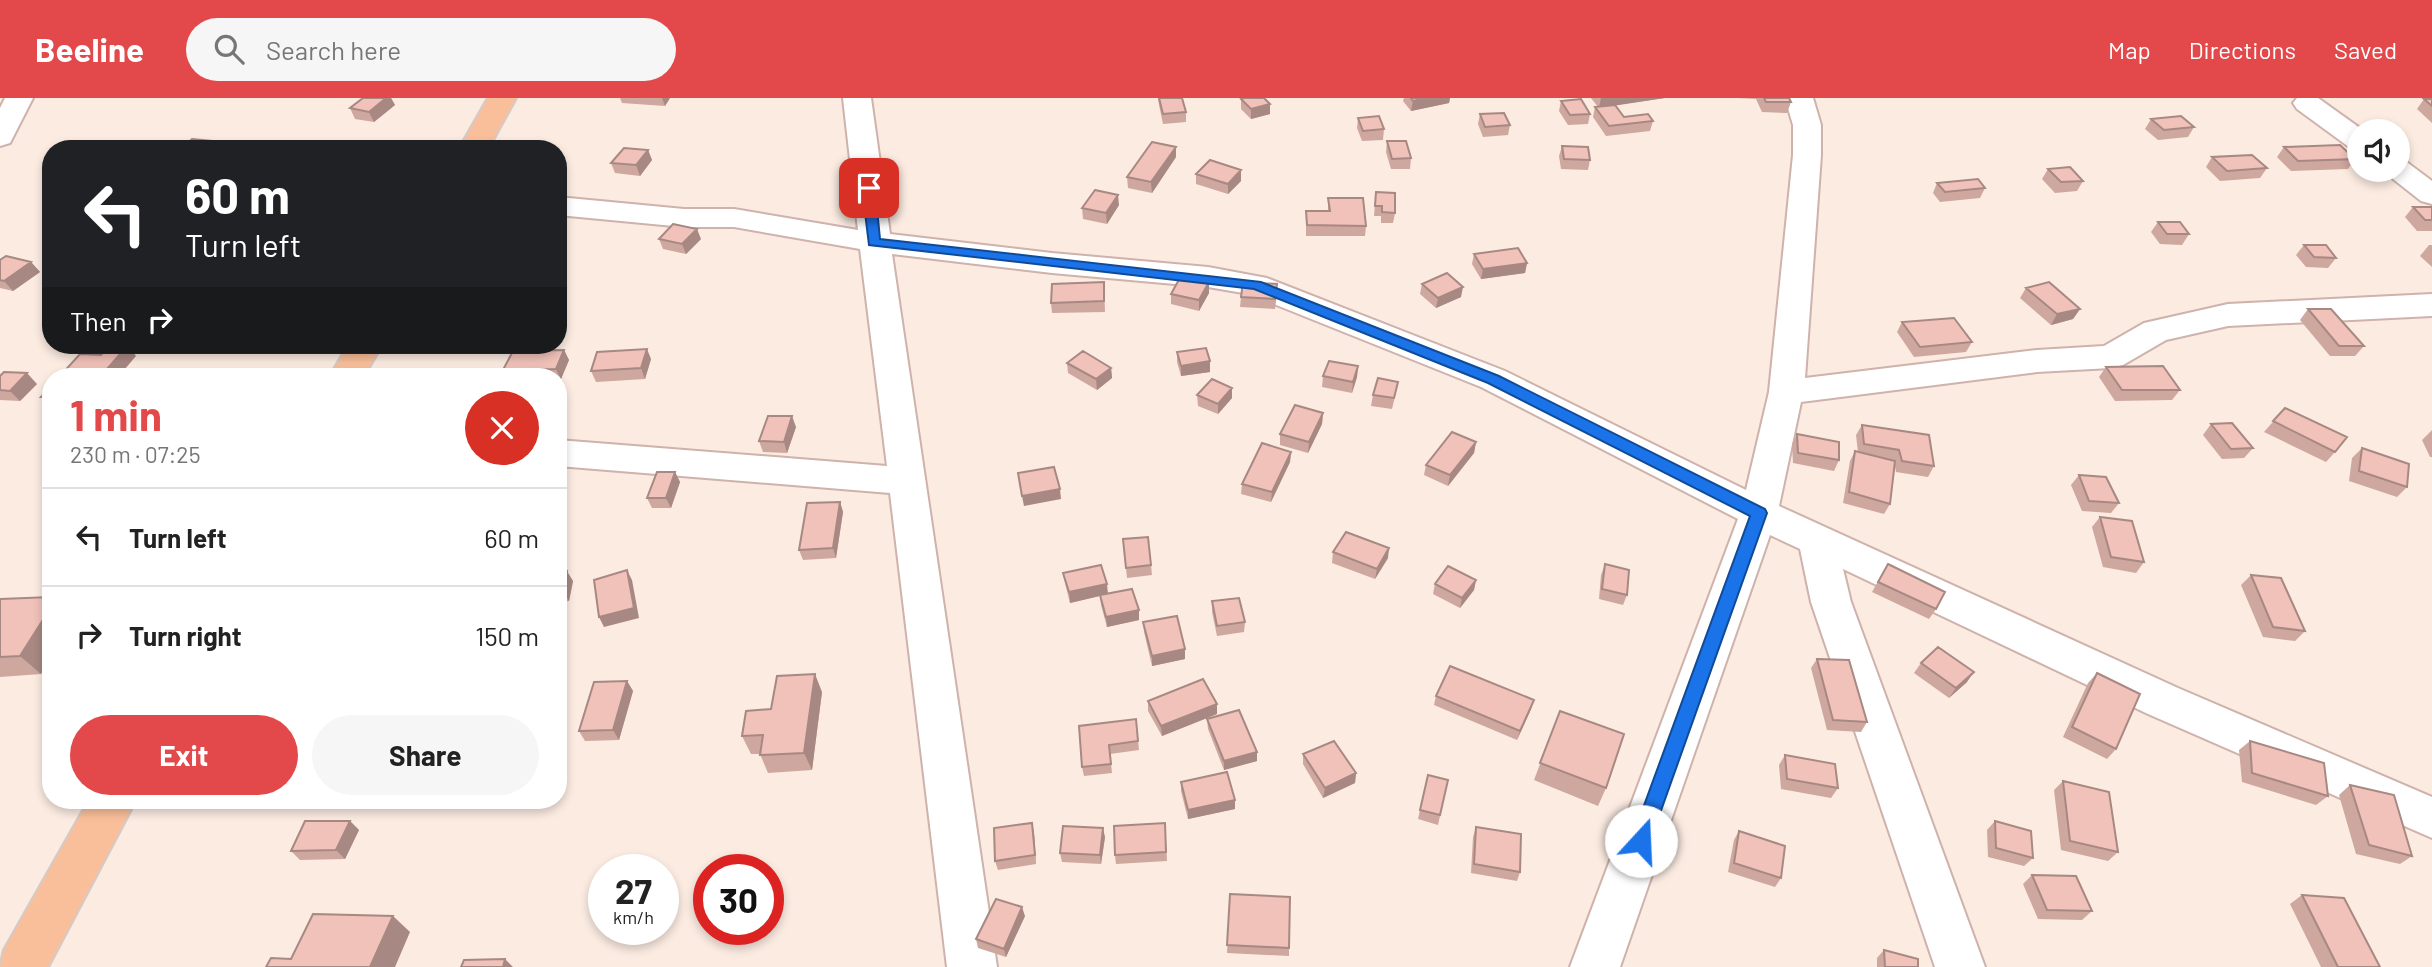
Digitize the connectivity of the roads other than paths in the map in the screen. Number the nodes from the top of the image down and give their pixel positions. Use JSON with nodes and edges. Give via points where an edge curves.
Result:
{"nodes":[{"id":1,"x":19,"y":98,"type":"edge"},
{"id":2,"x":502,"y":98,"type":"edge"},
{"id":3,"x":857,"y":98,"type":"edge"},
{"id":4,"x":1799,"y":98,"type":"edge"},
{"id":5,"x":2307,"y":103,"type":"dead end"},
{"id":6,"x":2,"y":130,"type":"edge"},
{"id":7,"x":2347,"y":132,"type":"edge"},
{"id":8,"x":478,"y":140,"type":"edge"},
{"id":9,"x":2410,"y":178,"type":"edge"},
{"id":10,"x":2432,"y":195,"type":"edge"},
{"id":11,"x":567,"y":207,"type":"edge"},
{"id":12,"x":873,"y":242,"type":"junction"},
{"id":13,"x":2432,"y":305,"type":"edge"},
{"id":14,"x":1786,"y":392,"type":"junction"},
{"id":15,"x":567,"y":454,"type":"edge"},
{"id":16,"x":908,"y":481,"type":"junction"},
{"id":17,"x":1759,"y":513,"type":"junction"},
{"id":18,"x":1817,"y":539,"type":"junction"},
{"id":19,"x":108,"y":809,"type":"edge"},
{"id":20,"x":2432,"y":818,"type":"edge"},
{"id":21,"x":21,"y":967,"type":"edge"},
{"id":22,"x":972,"y":967,"type":"edge"},
{"id":23,"x":1595,"y":967,"type":"edge"},
{"id":24,"x":1960,"y":967,"type":"edge"}],
"edges":[{"from":1,"to":6,"type":"street"},
{"from":2,"to":8,"type":"main road"},
{"from":3,"to":12,"type":"street"},
{"from":4,"to":14,"type":"street","via":[[1807,125],[1807,155]]},
{"from":5,"to":7,"type":"street"},
{"from":9,"to":10,"type":"street"},
{"from":11,"to":12,"type":"street","via":[[734,218]]},
{"from":12,"to":16,"type":"street"},
{"from":12,"to":17,"type":"street","via":[[1256,285],[1493,379]]},
{"from":13,"to":14,"type":"street","via":[[2228,316],[2156,331],[2111,357],[2038,361]]},
{"from":14,"to":17,"type":"street"},
{"from":15,"to":16,"type":"street"},
{"from":16,"to":22,"type":"street"},
{"from":17,"to":18,"type":"street"},
{"from":17,"to":23,"type":"street"},
{"from":18,"to":20,"type":"street","via":[[2162,701]]},
{"from":18,"to":24,"type":"street","via":[[1831,603]]},
{"from":19,"to":21,"type":"main road"}]}
